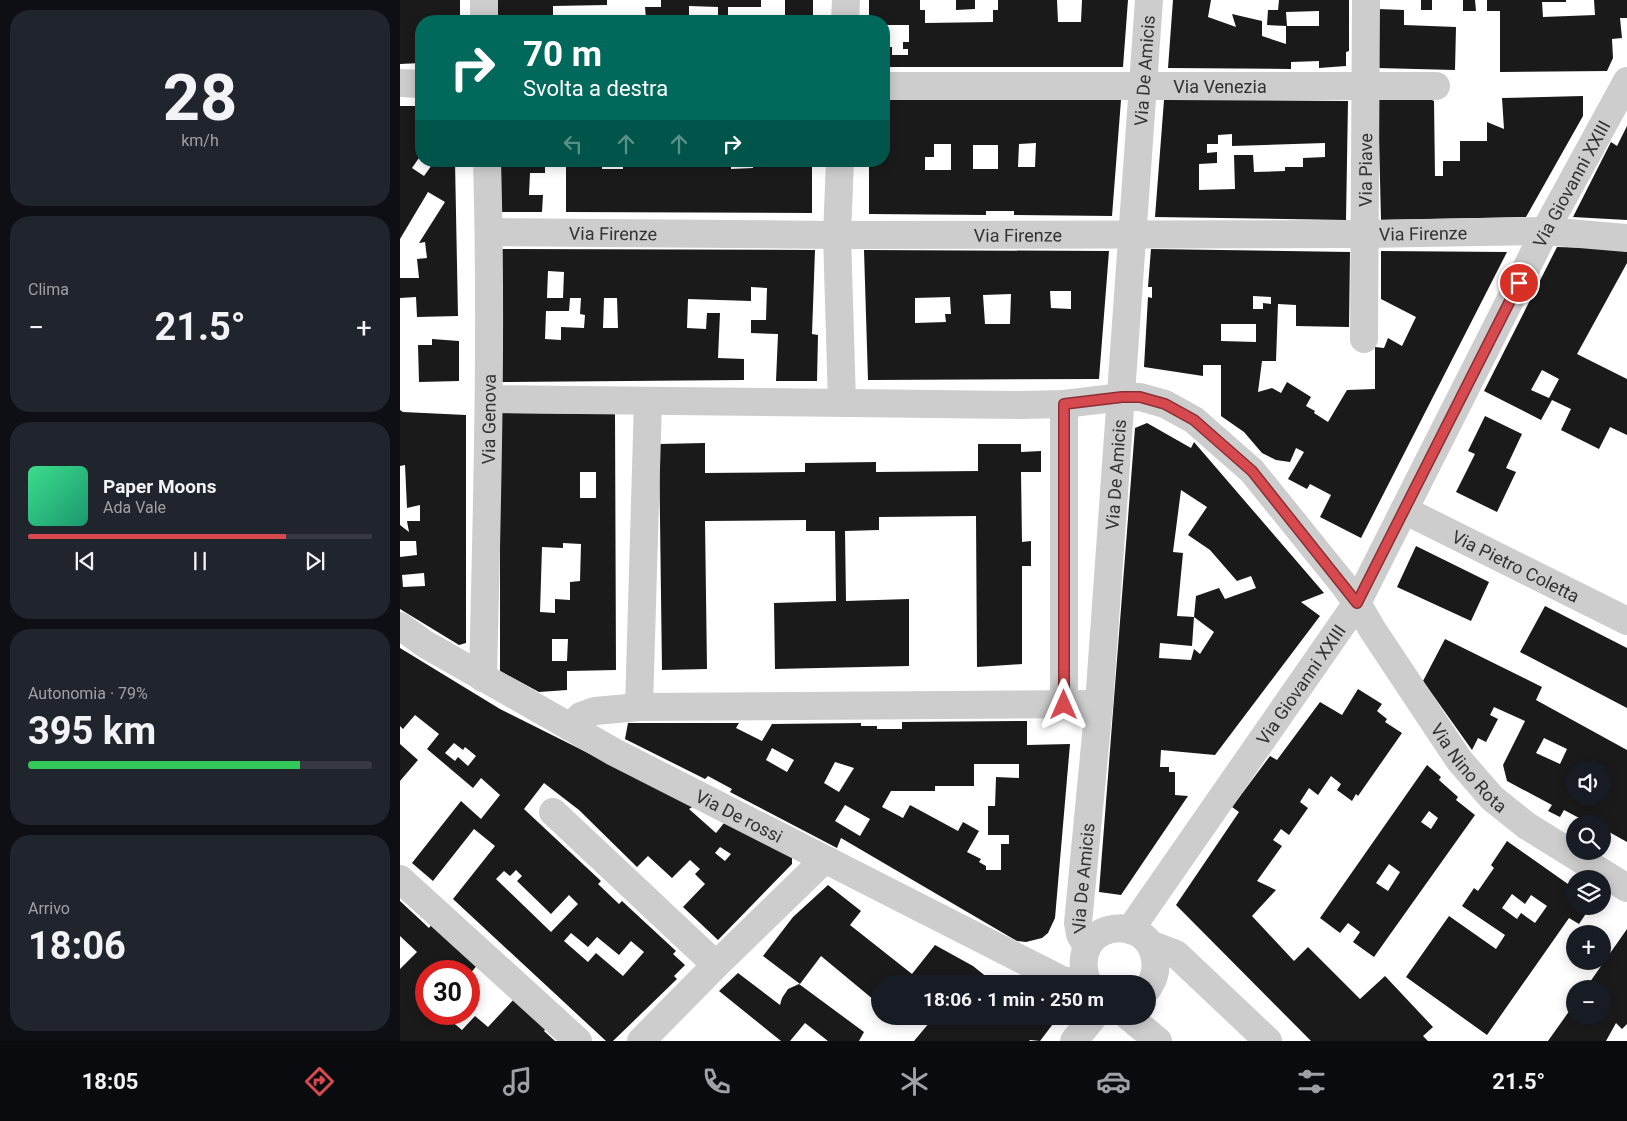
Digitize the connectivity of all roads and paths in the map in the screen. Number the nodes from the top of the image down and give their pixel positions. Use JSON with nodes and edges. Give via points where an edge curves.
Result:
{"nodes":[{"id":1,"x":484,"y":0,"type":"edge"},
{"id":2,"x":846,"y":0,"type":"edge"},
{"id":3,"x":1150,"y":0,"type":"edge"},
{"id":4,"x":1366,"y":0,"type":"edge"},
{"id":5,"x":484,"y":15,"type":"edge"},
{"id":6,"x":845,"y":15,"type":"edge"},
{"id":7,"x":1627,"y":81,"type":"edge"},
{"id":8,"x":400,"y":83,"type":"edge"},
{"id":9,"x":415,"y":84,"type":"edge"},
{"id":10,"x":890,"y":86,"type":"edge"},
{"id":11,"x":1143,"y":86,"type":"junction"},
{"id":12,"x":1366,"y":86,"type":"junction"},
{"id":13,"x":1436,"y":86,"type":"dead end"},
{"id":14,"x":487,"y":167,"type":"edge"},
{"id":15,"x":840,"y":167,"type":"edge"},
{"id":16,"x":1545,"y":231,"type":"junction"},
{"id":17,"x":489,"y":232,"type":"junction"},
{"id":18,"x":1132,"y":234,"type":"junction"},
{"id":19,"x":1364,"y":234,"type":"junction"},
{"id":20,"x":837,"y":235,"type":"junction"},
{"id":21,"x":1627,"y":238,"type":"edge"},
{"id":22,"x":1364,"y":339,"type":"dead end"},
{"id":23,"x":1122,"y":397,"type":"junction"},
{"id":24,"x":489,"y":399,"type":"junction"},
{"id":25,"x":648,"y":401,"type":"junction"},
{"id":26,"x":842,"y":402,"type":"junction"},
{"id":27,"x":1064,"y":404,"type":"junction"},
{"id":28,"x":1404,"y":510,"type":"junction"},
{"id":29,"x":1357,"y":603,"type":"junction"},
{"id":30,"x":1627,"y":622,"type":"edge"},
{"id":31,"x":400,"y":626,"type":"edge"},
{"id":32,"x":483,"y":678,"type":"junction"},
{"id":33,"x":1099,"y":704,"type":"junction"},
{"id":34,"x":1064,"y":705,"type":"junction"},
{"id":35,"x":639,"y":707,"type":"junction"},
{"id":36,"x":570,"y":727,"type":"junction"},
{"id":37,"x":553,"y":812,"type":"dead end"},
{"id":38,"x":824,"y":860,"type":"junction"},
{"id":39,"x":400,"y":879,"type":"edge"},
{"id":40,"x":1627,"y":888,"type":"edge"},
{"id":41,"x":1140,"y":937,"type":"junction"},
{"id":42,"x":1087,"y":947,"type":"junction"},
{"id":43,"x":716,"y":965,"type":"junction"},
{"id":44,"x":1052,"y":975,"type":"edge"},
{"id":45,"x":1085,"y":975,"type":"edge"},
{"id":46,"x":1154,"y":975,"type":"edge"},
{"id":47,"x":1139,"y":1025,"type":"edge"},
{"id":48,"x":578,"y":1041,"type":"edge"},
{"id":49,"x":641,"y":1041,"type":"edge"},
{"id":50,"x":1158,"y":1041,"type":"edge"},
{"id":51,"x":1268,"y":1041,"type":"edge"}],
"edges":[{"from":1,"to":5,"type":"street"},
{"from":2,"to":6,"type":"street"},
{"from":3,"to":11,"type":"street","name":"Via De Amicis"},
{"from":4,"to":12,"type":"street","name":"Via Piave"},
{"from":7,"to":16,"type":"street","name":"Via Giovanni XXIII"},
{"from":8,"to":9,"type":"street"},
{"from":10,"to":11,"type":"street","name":"Via Venezia"},
{"from":11,"to":12,"type":"street","name":"Via Venezia"},
{"from":11,"to":18,"type":"street","name":"Via De Amicis"},
{"from":12,"to":13,"type":"street","name":"Via Venezia"},
{"from":12,"to":19,"type":"street","name":"Via Piave"},
{"from":14,"to":17,"type":"street","name":"Via Genova"},
{"from":15,"to":20,"type":"street"},
{"from":16,"to":19,"type":"street","name":"Via Firenze"},
{"from":16,"to":21,"type":"street","name":"Via Firenze"},
{"from":16,"to":28,"type":"street","name":"Via Giovanni XXIII"},
{"from":17,"to":20,"type":"street","name":"Via Firenze"},
{"from":17,"to":24,"type":"street","name":"Via Genova"},
{"from":18,"to":19,"type":"street","name":"Via Firenze"},
{"from":18,"to":20,"type":"street","name":"Via Firenze"},
{"from":18,"to":23,"type":"street","name":"Via De Amicis"},
{"from":19,"to":22,"type":"street","name":"Via Piave"},
{"from":20,"to":26,"type":"street"},
{"from":23,"to":27,"type":"street","name":"Via Nino Rota"},
{"from":23,"to":29,"type":"street","name":"Via Nino Rota","via":[[1140,397],[1165,404],[1194,420],[1252,471]]},
{"from":23,"to":33,"type":"street","name":"Via De Amicis"},
{"from":24,"to":25,"type":"street","name":"Via Nino Rota"},
{"from":24,"to":32,"type":"street","name":"Via Genova"},
{"from":25,"to":26,"type":"street","name":"Via Nino Rota"},
{"from":25,"to":35,"type":"street"},
{"from":26,"to":27,"type":"street","name":"Via Nino Rota"},
{"from":27,"to":34,"type":"street"},
{"from":28,"to":29,"type":"street","name":"Via Giovanni XXIII"},
{"from":28,"to":30,"type":"street","name":"Via Pietro Coletta"},
{"from":29,"to":40,"type":"street","name":"Via Nino Rota","via":[[1458,760],[1492,798],[1527,826]]},
{"from":29,"to":41,"type":"street","name":"Via Giovanni XXIII"},
{"from":31,"to":32,"type":"street","name":"Via De rossi"},
{"from":32,"to":36,"type":"street","name":"Via De rossi"},
{"from":33,"to":34,"type":"street"},
{"from":33,"to":42,"type":"street","name":"Via De Amicis","via":[[1078,923]]},
{"from":34,"to":35,"type":"street"},
{"from":35,"to":36,"type":"street","via":[[595,711],[581,716]]},
{"from":36,"to":38,"type":"street","name":"Via De rossi"},
{"from":37,"to":43,"type":"street"},
{"from":38,"to":43,"type":"street"},
{"from":38,"to":44,"type":"street","name":"Via De rossi"},
{"from":39,"to":48,"type":"street"},
{"from":41,"to":42,"type":"street","via":[[1118,928],[1106,930]]},
{"from":41,"to":46,"type":"street","via":[[1155,954]]},
{"from":41,"to":51,"type":"street","via":[[1176,954]]},
{"from":42,"to":45,"type":"street","via":[[1083,959]]},
{"from":43,"to":49,"type":"street"},
{"from":47,"to":50,"type":"street"}]}
